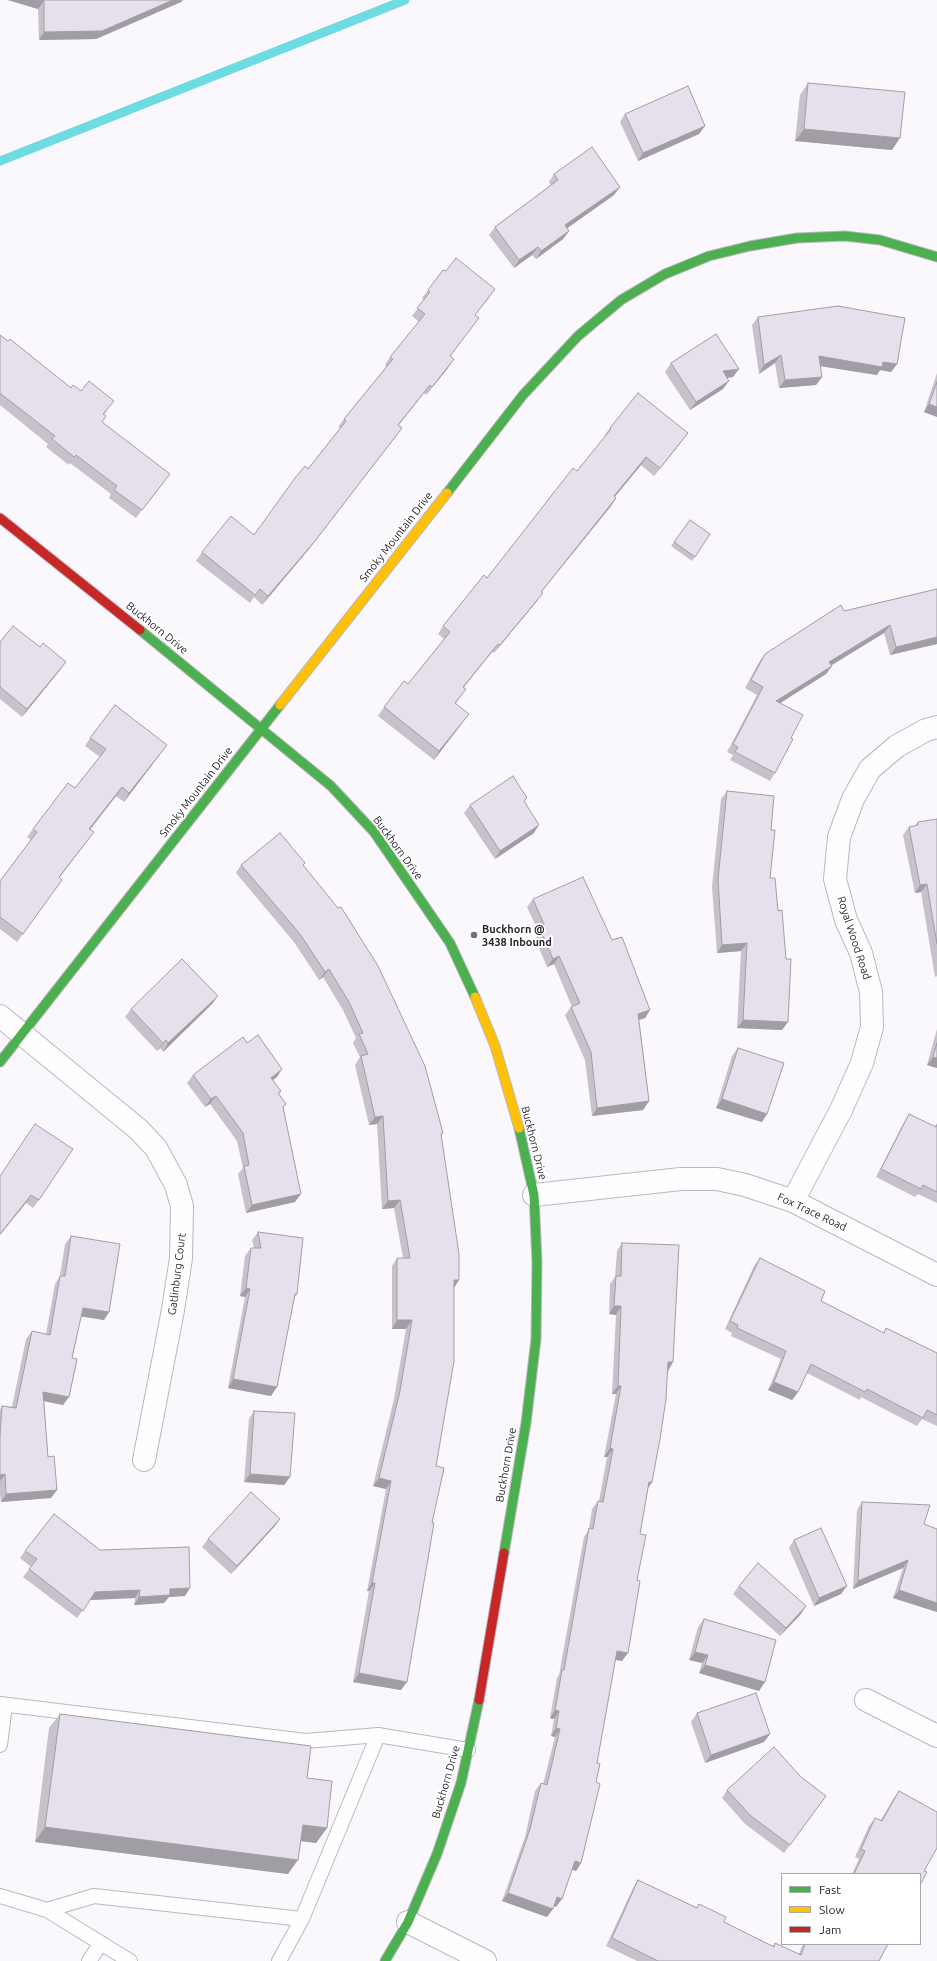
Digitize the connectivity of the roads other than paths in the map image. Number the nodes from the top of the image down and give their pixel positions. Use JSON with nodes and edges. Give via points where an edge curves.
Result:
{"nodes":[{"id":1,"x":937,"y":257,"type":"edge"},
{"id":2,"x":0,"y":518,"type":"edge"},
{"id":3,"x":937,"y":727,"type":"edge"},
{"id":4,"x":262,"y":728,"type":"junction"},
{"id":5,"x":0,"y":1016,"type":"edge"},
{"id":6,"x":22,"y":1033,"type":"junction"},
{"id":7,"x":0,"y":1062,"type":"edge"},
{"id":8,"x":534,"y":1195,"type":"junction"},
{"id":9,"x":793,"y":1201,"type":"junction"},
{"id":10,"x":937,"y":1275,"type":"edge"},
{"id":11,"x":144,"y":1460,"type":"dead end"},
{"id":12,"x":866,"y":1700,"type":"dead end"},
{"id":13,"x":3,"y":1704,"type":"edge"},
{"id":14,"x":378,"y":1735,"type":"junction"},
{"id":15,"x":937,"y":1736,"type":"edge"},
{"id":16,"x":0,"y":1745,"type":"edge"},
{"id":17,"x":468,"y":1750,"type":"junction"},
{"id":18,"x":0,"y":1896,"type":"edge"},
{"id":19,"x":47,"y":1910,"type":"junction"},
{"id":20,"x":302,"y":1919,"type":"junction"},
{"id":21,"x":408,"y":1922,"type":"junction"},
{"id":22,"x":101,"y":1943,"type":"junction"},
{"id":23,"x":89,"y":1961,"type":"edge"},
{"id":24,"x":130,"y":1961,"type":"edge"},
{"id":25,"x":279,"y":1961,"type":"edge"},
{"id":26,"x":385,"y":1961,"type":"edge"},
{"id":27,"x":485,"y":1961,"type":"edge"}],
"edges":[{"from":1,"to":4,"type":"street","name":"Smoky Mountain Drive","via":[[880,240],[845,236],[797,238],[709,256],[665,274],[622,300],[578,336],[523,395]]},
{"from":2,"to":4,"type":"street","name":"Buckhorn Drive"},
{"from":3,"to":9,"type":"street","name":"Royal Wood Road","via":[[926,730],[897,746],[870,769],[853,799],[839,836],[835,879],[846,920],[861,953],[869,984],[872,1027],[862,1063],[842,1108]]},
{"from":4,"to":6,"type":"street","name":"Smoky Mountain Drive"},
{"from":4,"to":8,"type":"street","name":"Buckhorn Drive","via":[[331,786],[374,832],[450,943],[495,1046],[517,1119]]},
{"from":5,"to":6,"type":"street","name":"Gatlinburg Court"},
{"from":6,"to":7,"type":"street","name":"Smoky Mountain Drive"},
{"from":6,"to":11,"type":"street","name":"Gatlinburg Court","via":[[138,1129],[156,1148],[176,1185],[182,1206],[181,1258]]},
{"from":8,"to":9,"type":"street","name":"Fox Trace Road","via":[[681,1179],[717,1179],[745,1185]]},
{"from":8,"to":17,"type":"street","name":"Buckhorn Drive","via":[[537,1262],[535,1347],[526,1423],[477,1711]]},
{"from":9,"to":10,"type":"street","name":"Fox Trace Road"},
{"from":12,"to":15,"type":"street"},
{"from":13,"to":14,"type":"lane","via":[[306,1741]]},
{"from":13,"to":16,"type":"lane"},
{"from":14,"to":17,"type":"lane"},
{"from":14,"to":20,"type":"lane"},
{"from":17,"to":21,"type":"street","name":"Buckhorn Drive","via":[[461,1783],[437,1854]]},
{"from":18,"to":19,"type":"lane"},
{"from":19,"to":20,"type":"lane","via":[[94,1896]]},
{"from":19,"to":22,"type":"lane"},
{"from":20,"to":25,"type":"lane"},
{"from":21,"to":26,"type":"street","name":"Buckhorn Drive"},
{"from":21,"to":27,"type":"street"},
{"from":22,"to":23,"type":"lane"},
{"from":22,"to":24,"type":"lane"}]}
